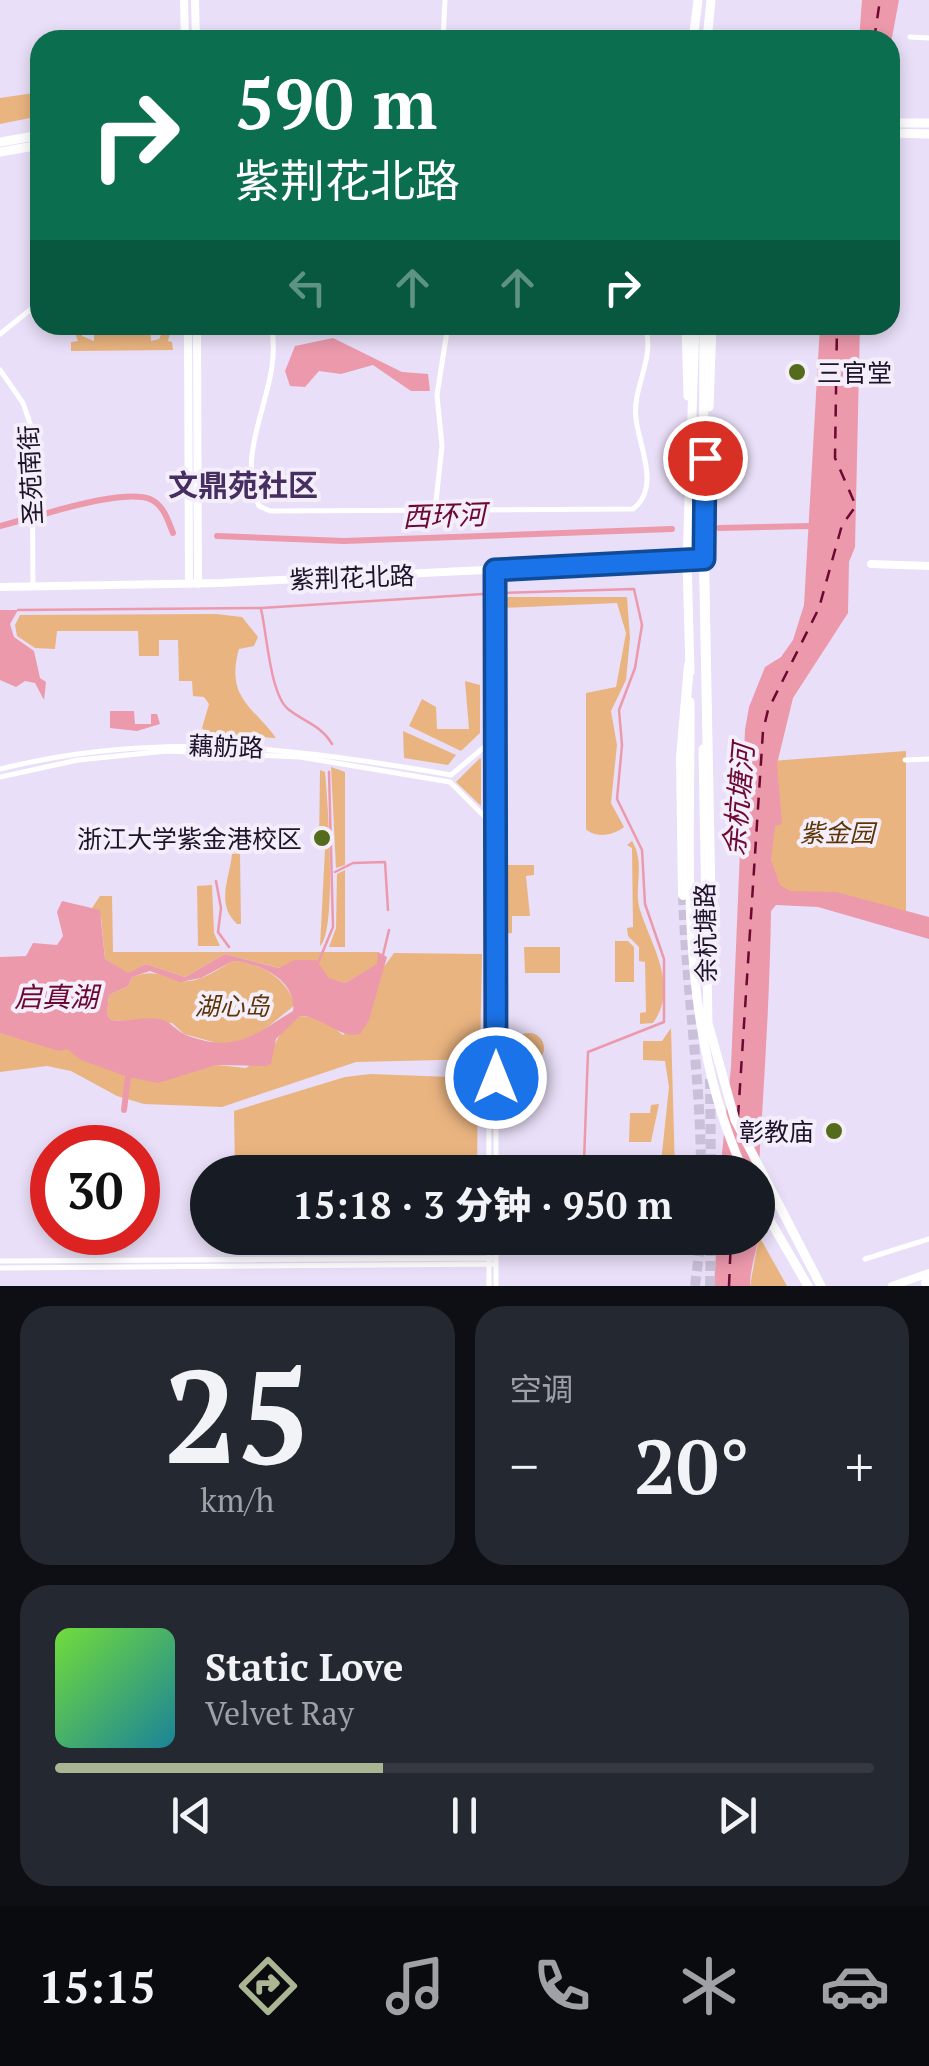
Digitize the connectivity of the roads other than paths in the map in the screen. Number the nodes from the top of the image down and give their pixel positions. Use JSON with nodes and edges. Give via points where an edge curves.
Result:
{"nodes":[{"id":1,"x":184,"y":0,"type":"edge"},
{"id":2,"x":196,"y":0,"type":"edge"},
{"id":3,"x":444,"y":0,"type":"edge"},
{"id":4,"x":698,"y":0,"type":"edge"},
{"id":5,"x":710,"y":0,"type":"edge"},
{"id":6,"x":185,"y":30,"type":"edge"},
{"id":7,"x":196,"y":30,"type":"edge"},
{"id":8,"x":443,"y":30,"type":"edge"},
{"id":9,"x":694,"y":30,"type":"edge"},
{"id":10,"x":708,"y":30,"type":"edge"},
{"id":11,"x":910,"y":38,"type":"dead end"},
{"id":12,"x":929,"y":38,"type":"edge"},
{"id":13,"x":900,"y":123,"type":"edge"},
{"id":14,"x":929,"y":124,"type":"edge"},
{"id":15,"x":900,"y":133,"type":"edge"},
{"id":16,"x":929,"y":134,"type":"edge"},
{"id":17,"x":30,"y":137,"type":"edge"},
{"id":18,"x":0,"y":142,"type":"edge"},
{"id":19,"x":30,"y":147,"type":"edge"},
{"id":20,"x":0,"y":152,"type":"edge"},
{"id":21,"x":30,"y":310,"type":"edge"},
{"id":22,"x":0,"y":334,"type":"edge"},
{"id":23,"x":188,"y":335,"type":"edge"},
{"id":24,"x":197,"y":335,"type":"edge"},
{"id":25,"x":271,"y":335,"type":"edge"},
{"id":26,"x":446,"y":335,"type":"edge"},
{"id":27,"x":646,"y":335,"type":"edge"},
{"id":28,"x":686,"y":335,"type":"edge"},
{"id":29,"x":695,"y":335,"type":"edge"},
{"id":30,"x":704,"y":335,"type":"edge"},
{"id":31,"x":712,"y":335,"type":"edge"},
{"id":32,"x":0,"y":370,"type":"edge"},
{"id":33,"x":691,"y":434,"type":"junction"},
{"id":34,"x":704,"y":434,"type":"junction"},
{"id":35,"x":434,"y":510,"type":"junction"},
{"id":36,"x":193,"y":519,"type":"junction"},
{"id":37,"x":434,"y":520,"type":"dead end"},
{"id":38,"x":704,"y":559,"type":"junction"},
{"id":39,"x":687,"y":560,"type":"junction"},
{"id":40,"x":871,"y":564,"type":"dead end"},
{"id":41,"x":929,"y":566,"type":"edge"},
{"id":42,"x":491,"y":570,"type":"junction"},
{"id":43,"x":194,"y":584,"type":"junction"},
{"id":44,"x":33,"y":587,"type":"junction"},
{"id":45,"x":0,"y":588,"type":"edge"},
{"id":46,"x":690,"y":665,"type":"junction"},
{"id":47,"x":492,"y":744,"type":"junction"},
{"id":48,"x":929,"y":759,"type":"edge"},
{"id":49,"x":906,"y":760,"type":"dead end"},
{"id":50,"x":0,"y":773,"type":"edge"},
{"id":51,"x":451,"y":779,"type":"junction"},
{"id":52,"x":492,"y":821,"type":"junction"},
{"id":53,"x":682,"y":895,"type":"tunnel mouth"},
{"id":54,"x":711,"y":926,"type":"dead end"},
{"id":55,"x":492,"y":1155,"type":"edge"},
{"id":56,"x":737,"y":1155,"type":"edge"},
{"id":57,"x":775,"y":1232,"type":"edge"},
{"id":58,"x":929,"y":1239,"type":"edge"},
{"id":59,"x":492,"y":1255,"type":"edge"},
{"id":60,"x":865,"y":1259,"type":"dead end"},
{"id":61,"x":492,"y":1261,"type":"junction"},
{"id":62,"x":0,"y":1264,"type":"edge"},
{"id":63,"x":928,"y":1279,"type":"edge"},
{"id":64,"x":492,"y":1286,"type":"edge"},
{"id":65,"x":808,"y":1286,"type":"edge"},
{"id":66,"x":822,"y":1286,"type":"edge"},
{"id":67,"x":892,"y":1286,"type":"edge"}],
"edges":[{"from":1,"to":6,"type":"main road"},
{"from":2,"to":7,"type":"main road"},
{"from":3,"to":8,"type":"street"},
{"from":4,"to":9,"type":"main road"},
{"from":5,"to":10,"type":"main road"},
{"from":11,"to":12,"type":"street"},
{"from":13,"to":14,"type":"main road"},
{"from":15,"to":16,"type":"main road"},
{"from":17,"to":18,"type":"main road"},
{"from":19,"to":20,"type":"main road"},
{"from":21,"to":22,"type":"street"},
{"from":23,"to":36,"type":"main road"},
{"from":24,"to":36,"type":"main road"},
{"from":25,"to":35,"type":"street","via":[[272,370],[251,464],[259,506]]},
{"from":26,"to":35,"type":"street","via":[[437,395],[442,446]]},
{"from":27,"to":35,"type":"street","via":[[636,414],[646,465],[638,507]]},
{"from":28,"to":33,"type":"main road","name":"余杭塘路"},
{"from":29,"to":33,"type":"main road","name":"余杭塘路"},
{"from":30,"to":34,"type":"main road","name":"余杭塘路"},
{"from":31,"to":34,"type":"main road","name":"余杭塘路"},
{"from":32,"to":44,"type":"street","name":"圣苑南街","via":[[32,429]]},
{"from":33,"to":39,"type":"main road","name":"余杭塘路"},
{"from":34,"to":38,"type":"main road","name":"余杭塘路"},
{"from":35,"to":37,"type":"street"},
{"from":36,"to":43,"type":"main road"},
{"from":38,"to":39,"type":"main road","name":"紫荆花北路"},
{"from":38,"to":54,"type":"highway"},
{"from":38,"to":66,"type":"main road","name":"余杭塘路","via":[[708,1023],[735,1120]]},
{"from":39,"to":42,"type":"main road","name":"紫荆花北路"},
{"from":39,"to":46,"type":"main road","name":"余杭塘路"},
{"from":40,"to":41,"type":"main road"},
{"from":42,"to":43,"type":"main road","name":"紫荆花北路"},
{"from":42,"to":47,"type":"street"},
{"from":43,"to":44,"type":"main road","name":"紫荆花北路"},
{"from":44,"to":45,"type":"main road","name":"紫荆花北路"},
{"from":46,"to":53,"type":"highway","via":[[681,758]]},
{"from":46,"to":56,"type":"main road","name":"余杭塘路","via":[[692,963],[700,1036]]},
{"from":47,"to":51,"type":"street"},
{"from":47,"to":52,"type":"street"},
{"from":48,"to":49,"type":"street"},
{"from":50,"to":51,"type":"street","name":"藕舫路","via":[[164,744],[310,751]]},
{"from":51,"to":52,"type":"street"},
{"from":52,"to":55,"type":"street"},
{"from":57,"to":65,"type":"main road"},
{"from":58,"to":60,"type":"street"},
{"from":59,"to":61,"type":"street"},
{"from":61,"to":62,"type":"street"},
{"from":61,"to":64,"type":"street"},
{"from":63,"to":67,"type":"main road"}]}
